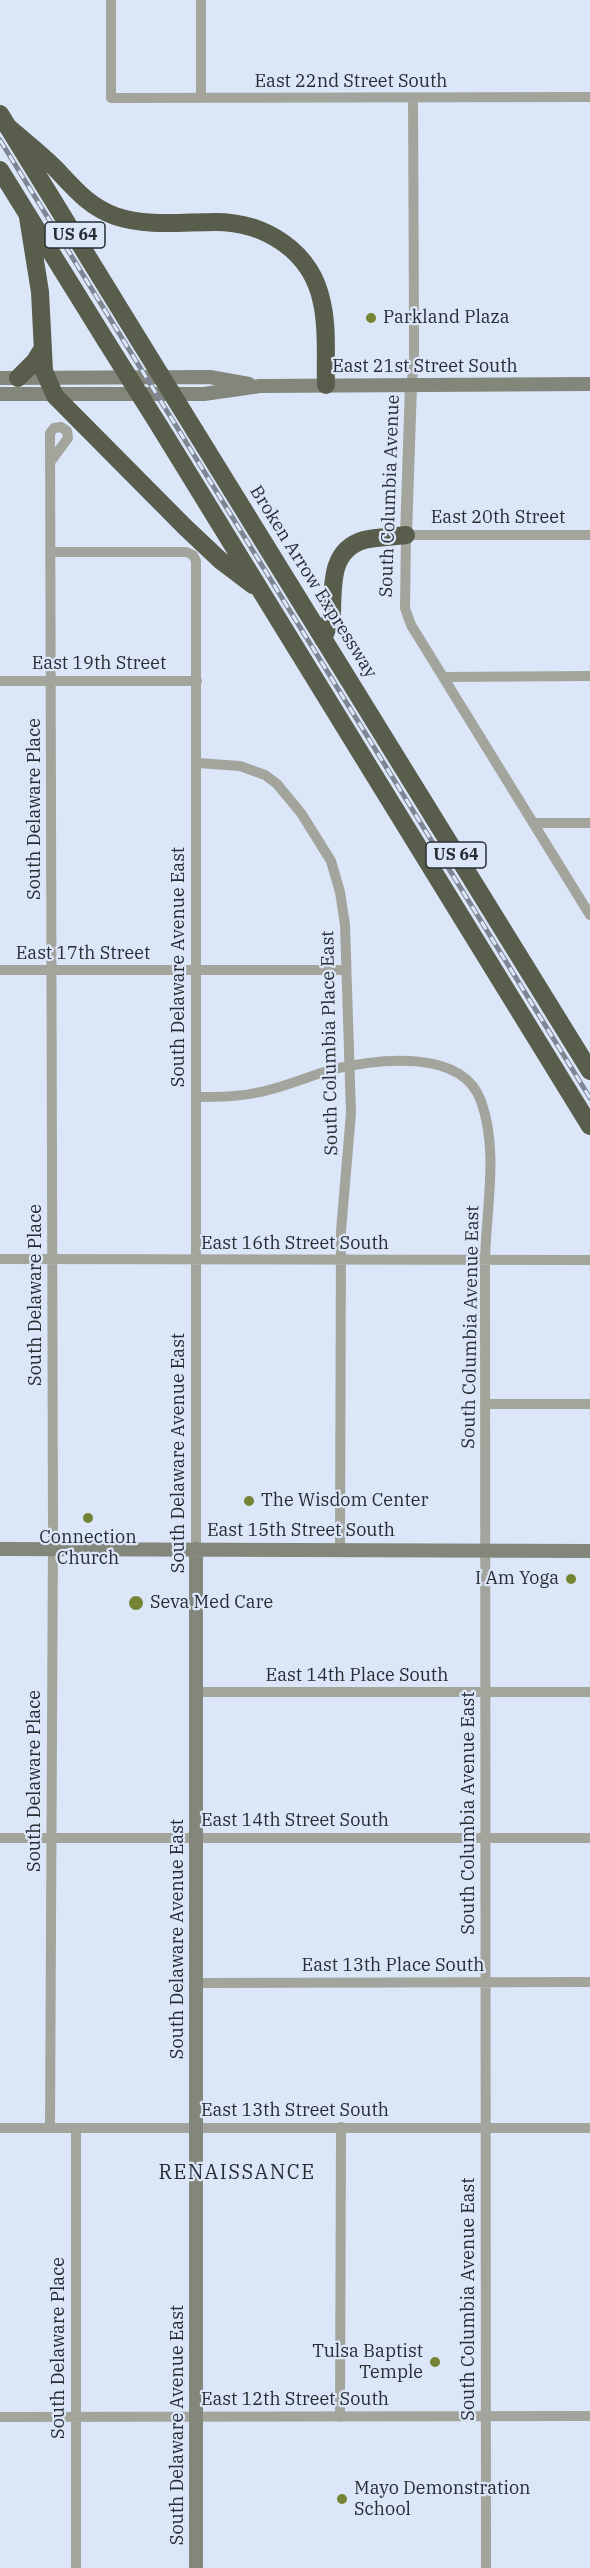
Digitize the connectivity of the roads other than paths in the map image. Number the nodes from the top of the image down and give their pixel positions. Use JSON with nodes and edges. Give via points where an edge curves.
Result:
{"nodes":[{"id":1,"x":111,"y":0,"type":"edge"},
{"id":2,"x":201,"y":0,"type":"edge"},
{"id":3,"x":590,"y":97,"type":"edge"},
{"id":4,"x":201,"y":98,"type":"junction"},
{"id":5,"x":413,"y":98,"type":"junction"},
{"id":6,"x":4,"y":120,"type":"edge"},
{"id":7,"x":0,"y":170,"type":"edge"},
{"id":8,"x":28,"y":217,"type":"junction"},
{"id":9,"x":43,"y":348,"type":"junction"},
{"id":10,"x":9,"y":378,"type":"edge"},
{"id":11,"x":46,"y":378,"type":"junction"},
{"id":12,"x":590,"y":384,"type":"edge"},
{"id":13,"x":326,"y":385,"type":"junction"},
{"id":14,"x":260,"y":386,"type":"junction"},
{"id":15,"x":411,"y":386,"type":"junction"},
{"id":16,"x":0,"y":394,"type":"edge"},
{"id":17,"x":55,"y":396,"type":"junction"},
{"id":18,"x":51,"y":461,"type":"dead end"},
{"id":19,"x":406,"y":535,"type":"junction"},
{"id":20,"x":590,"y":535,"type":"edge"},
{"id":21,"x":51,"y":552,"type":"junction"},
{"id":22,"x":261,"y":592,"type":"junction"},
{"id":23,"x":323,"y":639,"type":"junction"},
{"id":24,"x":443,"y":676,"type":"junction"},
{"id":25,"x":590,"y":676,"type":"edge"},
{"id":26,"x":0,"y":681,"type":"edge"},
{"id":27,"x":51,"y":681,"type":"junction"},
{"id":28,"x":197,"y":681,"type":"junction"},
{"id":29,"x":198,"y":764,"type":"junction"},
{"id":30,"x":534,"y":823,"type":"junction"},
{"id":31,"x":590,"y":823,"type":"edge"},
{"id":32,"x":590,"y":915,"type":"edge"},
{"id":33,"x":0,"y":970,"type":"edge"},
{"id":34,"x":198,"y":970,"type":"junction"},
{"id":35,"x":346,"y":970,"type":"junction"},
{"id":36,"x":52,"y":971,"type":"junction"},
{"id":37,"x":349,"y":1066,"type":"junction"},
{"id":38,"x":590,"y":1071,"type":"edge"},
{"id":39,"x":196,"y":1097,"type":"junction"},
{"id":40,"x":590,"y":1125,"type":"edge"},
{"id":41,"x":0,"y":1259,"type":"edge"},
{"id":42,"x":52,"y":1259,"type":"junction"},
{"id":43,"x":341,"y":1260,"type":"junction"},
{"id":44,"x":485,"y":1260,"type":"junction"},
{"id":45,"x":590,"y":1260,"type":"edge"},
{"id":46,"x":197,"y":1261,"type":"junction"},
{"id":47,"x":486,"y":1404,"type":"junction"},
{"id":48,"x":590,"y":1404,"type":"edge"},
{"id":49,"x":0,"y":1549,"type":"edge"},
{"id":50,"x":52,"y":1549,"type":"junction"},
{"id":51,"x":196,"y":1549,"type":"junction"},
{"id":52,"x":340,"y":1549,"type":"junction"},
{"id":53,"x":486,"y":1549,"type":"junction"},
{"id":54,"x":590,"y":1549,"type":"edge"},
{"id":55,"x":196,"y":1692,"type":"junction"},
{"id":56,"x":485,"y":1692,"type":"junction"},
{"id":57,"x":590,"y":1692,"type":"edge"},
{"id":58,"x":0,"y":1838,"type":"edge"},
{"id":59,"x":51,"y":1838,"type":"junction"},
{"id":60,"x":196,"y":1838,"type":"junction"},
{"id":61,"x":486,"y":1838,"type":"junction"},
{"id":62,"x":590,"y":1838,"type":"edge"},
{"id":63,"x":486,"y":1982,"type":"junction"},
{"id":64,"x":590,"y":1982,"type":"edge"},
{"id":65,"x":197,"y":1983,"type":"junction"},
{"id":66,"x":341,"y":2127,"type":"junction"},
{"id":67,"x":0,"y":2128,"type":"edge"},
{"id":68,"x":50,"y":2128,"type":"junction"},
{"id":69,"x":76,"y":2128,"type":"junction"},
{"id":70,"x":196,"y":2128,"type":"junction"},
{"id":71,"x":486,"y":2128,"type":"junction"},
{"id":72,"x":590,"y":2128,"type":"edge"},
{"id":73,"x":75,"y":2416,"type":"junction"},
{"id":74,"x":197,"y":2416,"type":"junction"},
{"id":75,"x":590,"y":2416,"type":"edge"},
{"id":76,"x":0,"y":2417,"type":"edge"},
{"id":77,"x":340,"y":2417,"type":"junction"},
{"id":78,"x":485,"y":2417,"type":"junction"},
{"id":79,"x":76,"y":2568,"type":"edge"},
{"id":80,"x":196,"y":2568,"type":"edge"},
{"id":81,"x":486,"y":2568,"type":"edge"}],
"edges":[{"from":1,"to":4,"type":"street","name":"East 22nd Street South","via":[[111,98]]},
{"from":2,"to":4,"type":"street"},
{"from":3,"to":5,"type":"street","name":"East 22nd Street South"},
{"from":4,"to":5,"type":"street","name":"East 22nd Street South"},
{"from":5,"to":15,"type":"street","name":"South Columbia Avenue"},
{"from":6,"to":13,"type":"highway","via":[[86,201],[114,215],[144,222],[236,223],[255,227],[284,242],[306,266],[319,289],[324,316]]},
{"from":6,"to":23,"type":"highway","name":"Broken Arrow Expressway","number":"US 64","bridge":true},
{"from":7,"to":8,"type":"highway","number":"US 64"},
{"from":8,"to":9,"type":"highway","via":[[40,292]]},
{"from":8,"to":22,"type":"highway","number":"US 64","bridge":true},
{"from":9,"to":10,"type":"highway","via":[[35,361]]},
{"from":9,"to":11,"type":"highway"},
{"from":10,"to":11,"type":"main road","name":"East 21st Street South"},
{"from":11,"to":14,"type":"main road","name":"East 21st Street South","via":[[210,377]]},
{"from":11,"to":17,"type":"highway"},
{"from":12,"to":15,"type":"main road","name":"East 21st Street South"},
{"from":13,"to":14,"type":"main road","name":"East 21st Street South"},
{"from":13,"to":15,"type":"main road","name":"East 21st Street South"},
{"from":14,"to":17,"type":"main road","name":"East 21st Street South","via":[[204,394]]},
{"from":15,"to":19,"type":"street","name":"South Columbia Avenue"},
{"from":16,"to":17,"type":"main road","name":"East 21st Street South"},
{"from":17,"to":22,"type":"highway","via":[[185,527]]},
{"from":18,"to":21,"type":"street","name":"South Delaware Place"},
{"from":19,"to":20,"type":"street","name":"East 20th Street"},
{"from":19,"to":23,"type":"highway","via":[[363,541],[345,551],[335,570],[332,613]]},
{"from":19,"to":24,"type":"street","name":"South Columbia Avenue","via":[[407,615]]},
{"from":21,"to":27,"type":"street","name":"South Delaware Place"},
{"from":21,"to":28,"type":"street","name":"South Delaware Avenue East","via":[[193,555],[197,568]]},
{"from":22,"to":40,"type":"highway","number":"US 64"},
{"from":23,"to":38,"type":"highway","name":"Broken Arrow Expressway","number":"US 64"},
{"from":24,"to":25,"type":"street"},
{"from":24,"to":30,"type":"street","name":"South Columbia Avenue"},
{"from":26,"to":27,"type":"street","name":"East 19th Street"},
{"from":27,"to":28,"type":"street","name":"East 19th Street"},
{"from":27,"to":36,"type":"street","name":"South Delaware Place"},
{"from":28,"to":29,"type":"street","name":"South Delaware Avenue East"},
{"from":29,"to":34,"type":"street","name":"South Delaware Avenue East"},
{"from":29,"to":35,"type":"street","name":"South Columbia Place East","via":[[252,769],[277,784],[294,803],[336,874],[345,925]]},
{"from":30,"to":31,"type":"street"},
{"from":30,"to":32,"type":"street","name":"South Columbia Avenue"},
{"from":33,"to":36,"type":"street","name":"East 17th Street"},
{"from":34,"to":35,"type":"street","name":"East 17th Street"},
{"from":34,"to":36,"type":"street","name":"East 17th Street"},
{"from":34,"to":39,"type":"street","name":"South Delaware Avenue East"},
{"from":35,"to":37,"type":"street","name":"South Columbia Place East"},
{"from":36,"to":42,"type":"street","name":"South Delaware Place"},
{"from":37,"to":39,"type":"street","via":[[259,1092]]},
{"from":37,"to":43,"type":"street","name":"South Columbia Place East","via":[[350,1142]]},
{"from":37,"to":44,"type":"street","name":"South Columbia Avenue East","via":[[402,1060],[440,1064],[467,1079],[476,1089],[487,1124]]},
{"from":39,"to":46,"type":"street","name":"South Delaware Avenue East"},
{"from":41,"to":42,"type":"street","name":"East 16th Street South"},
{"from":42,"to":46,"type":"street","name":"East 16th Street South"},
{"from":42,"to":50,"type":"street","name":"South Delaware Place"},
{"from":43,"to":44,"type":"street","name":"East 16th Street South"},
{"from":43,"to":46,"type":"street","name":"East 16th Street South"},
{"from":43,"to":52,"type":"street","name":"South Columbia Place East"},
{"from":44,"to":45,"type":"street","name":"East 16th Street South"},
{"from":44,"to":47,"type":"street","name":"South Columbia Avenue East"},
{"from":46,"to":51,"type":"street","name":"South Delaware Avenue East"},
{"from":47,"to":48,"type":"street"},
{"from":47,"to":53,"type":"street","name":"South Columbia Avenue East"},
{"from":49,"to":50,"type":"main road","name":"East 15th Street South"},
{"from":50,"to":51,"type":"main road","name":"East 15th Street South"},
{"from":50,"to":59,"type":"street","name":"South Delaware Place"},
{"from":51,"to":52,"type":"main road","name":"East 15th Street South"},
{"from":51,"to":55,"type":"main road","name":"South Delaware Avenue East"},
{"from":52,"to":53,"type":"main road","name":"East 15th Street South"},
{"from":53,"to":54,"type":"main road","name":"East 15th Street South"},
{"from":53,"to":56,"type":"street","name":"South Columbia Avenue East"},
{"from":55,"to":56,"type":"street","name":"East 14th Place South"},
{"from":55,"to":60,"type":"main road","name":"South Delaware Avenue East"},
{"from":56,"to":57,"type":"street","name":"East 14th Place South"},
{"from":56,"to":61,"type":"street","name":"South Columbia Avenue East"},
{"from":58,"to":59,"type":"street","name":"East 14th Street South"},
{"from":59,"to":60,"type":"street","name":"East 14th Street South"},
{"from":59,"to":68,"type":"street","name":"South Delaware Place"},
{"from":60,"to":61,"type":"street","name":"East 14th Street South"},
{"from":60,"to":65,"type":"main road","name":"South Delaware Avenue East"},
{"from":61,"to":62,"type":"street","name":"East 14th Street South"},
{"from":61,"to":63,"type":"street","name":"South Columbia Avenue East"},
{"from":63,"to":64,"type":"street","name":"East 13th Place South"},
{"from":63,"to":65,"type":"street","name":"East 13th Place South"},
{"from":63,"to":71,"type":"street","name":"South Columbia Avenue East"},
{"from":65,"to":70,"type":"main road","name":"South Delaware Avenue East"},
{"from":66,"to":70,"type":"street","name":"East 13th Street South"},
{"from":66,"to":71,"type":"street","name":"East 13th Street South"},
{"from":66,"to":77,"type":"street"},
{"from":67,"to":68,"type":"street","name":"East 13th Street South"},
{"from":68,"to":69,"type":"street","name":"East 13th Street South"},
{"from":69,"to":70,"type":"street","name":"East 13th Street South"},
{"from":69,"to":73,"type":"street","name":"South Delaware Place"},
{"from":70,"to":74,"type":"main road","name":"South Delaware Avenue East"},
{"from":71,"to":72,"type":"street","name":"East 13th Street South"},
{"from":71,"to":78,"type":"street","name":"South Columbia Avenue East"},
{"from":73,"to":74,"type":"street","name":"East 12th Street South"},
{"from":73,"to":76,"type":"street","name":"East 12th Street South"},
{"from":73,"to":79,"type":"street","name":"South Delaware Place"},
{"from":74,"to":77,"type":"street","name":"East 12th Street South"},
{"from":74,"to":80,"type":"main road","name":"South Delaware Avenue East"},
{"from":75,"to":78,"type":"street","name":"East 12th Street South"},
{"from":77,"to":78,"type":"street","name":"East 12th Street South"},
{"from":78,"to":81,"type":"street","name":"South Columbia Avenue East"}]}
